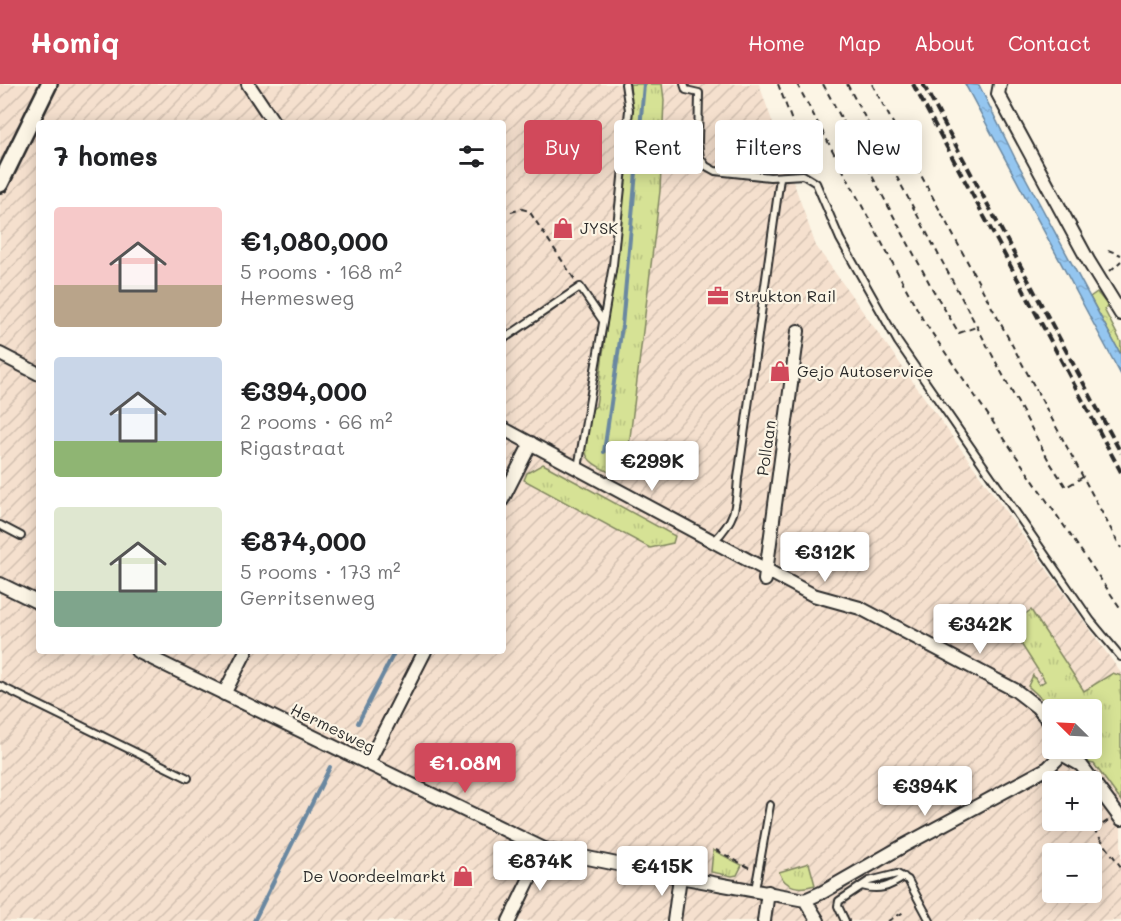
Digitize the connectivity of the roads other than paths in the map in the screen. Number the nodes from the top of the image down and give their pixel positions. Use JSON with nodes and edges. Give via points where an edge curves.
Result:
{"nodes":[{"id":1,"x":49,"y":84,"type":"edge"},
{"id":2,"x":248,"y":84,"type":"edge"},
{"id":3,"x":625,"y":84,"type":"edge"},
{"id":4,"x":684,"y":84,"type":"edge"},
{"id":5,"x":1000,"y":84,"type":"edge"},
{"id":6,"x":272,"y":120,"type":"edge"},
{"id":7,"x":780,"y":178,"type":"junction"},
{"id":8,"x":0,"y":184,"type":"edge"},
{"id":9,"x":1121,"y":314,"type":"edge"},
{"id":10,"x":603,"y":322,"type":"junction"},
{"id":11,"x":798,"y":332,"type":"dead end"},
{"id":12,"x":506,"y":337,"type":"edge"},
{"id":13,"x":0,"y":354,"type":"edge"},
{"id":14,"x":36,"y":372,"type":"edge"},
{"id":15,"x":506,"y":430,"type":"edge"},
{"id":16,"x":531,"y":443,"type":"junction"},
{"id":17,"x":578,"y":469,"type":"junction"},
{"id":18,"x":506,"y":492,"type":"edge"},
{"id":19,"x":0,"y":525,"type":"edge"},
{"id":20,"x":21,"y":536,"type":"dead end"},
{"id":21,"x":714,"y":542,"type":"junction"},
{"id":22,"x":765,"y":575,"type":"junction"},
{"id":23,"x":0,"y":584,"type":"edge"},
{"id":24,"x":36,"y":602,"type":"edge"},
{"id":25,"x":143,"y":654,"type":"edge"},
{"id":26,"x":244,"y":654,"type":"edge"},
{"id":27,"x":423,"y":654,"type":"edge"},
{"id":28,"x":1121,"y":657,"type":"edge"},
{"id":29,"x":0,"y":686,"type":"edge"},
{"id":30,"x":224,"y":694,"type":"junction"},
{"id":31,"x":1042,"y":713,"type":"edge"},
{"id":32,"x":1055,"y":759,"type":"edge"},
{"id":33,"x":1072,"y":759,"type":"edge"},
{"id":34,"x":368,"y":763,"type":"junction"},
{"id":35,"x":188,"y":778,"type":"dead end"},
{"id":36,"x":770,"y":805,"type":"dead end"},
{"id":37,"x":1119,"y":816,"type":"edge"},
{"id":38,"x":544,"y":849,"type":"junction"},
{"id":39,"x":680,"y":877,"type":"junction"},
{"id":40,"x":904,"y":877,"type":"junction"},
{"id":41,"x":862,"y":886,"type":"junction"},
{"id":42,"x":761,"y":891,"type":"junction"},
{"id":43,"x":805,"y":900,"type":"junction"},
{"id":44,"x":509,"y":921,"type":"edge"},
{"id":45,"x":674,"y":921,"type":"edge"},
{"id":46,"x":764,"y":921,"type":"edge"},
{"id":47,"x":818,"y":921,"type":"edge"},
{"id":48,"x":845,"y":921,"type":"edge"},
{"id":49,"x":930,"y":921,"type":"edge"}],
"edges":[{"from":1,"to":8,"type":"street"},
{"from":2,"to":6,"type":"street"},
{"from":3,"to":10,"type":"lane","via":[[629,110]]},
{"from":4,"to":7,"type":"lane","via":[[686,90],[699,93],[699,152],[706,166],[715,171]]},
{"from":5,"to":9,"type":"street","via":[[998,94]]},
{"from":7,"to":21,"type":"lane","via":[[736,509]]},
{"from":7,"to":28,"type":"lane","via":[[803,175],[816,183],[840,239],[898,342],[1084,612]]},
{"from":10,"to":12,"type":"lane","via":[[580,287]]},
{"from":10,"to":17,"type":"lane"},
{"from":11,"to":22,"type":"street","name":"Pollaan"},
{"from":13,"to":14,"type":"street"},
{"from":15,"to":16,"type":"street"},
{"from":16,"to":17,"type":"street"},
{"from":16,"to":18,"type":"street"},
{"from":17,"to":21,"type":"street"},
{"from":19,"to":20,"type":"lane"},
{"from":21,"to":22,"type":"street"},
{"from":22,"to":31,"type":"street","via":[[813,595],[860,608],[1015,690]]},
{"from":23,"to":24,"type":"street"},
{"from":25,"to":30,"type":"street","name":"Hermesweg"},
{"from":26,"to":30,"type":"street"},
{"from":27,"to":34,"type":"street"},
{"from":29,"to":35,"type":"lane"},
{"from":30,"to":34,"type":"street","name":"Hermesweg"},
{"from":32,"to":43,"type":"street","via":[[1048,768]]},
{"from":33,"to":37,"type":"street"},
{"from":34,"to":38,"type":"street","name":"Hermesweg"},
{"from":36,"to":42,"type":"lane","via":[[758,872]]},
{"from":38,"to":39,"type":"street","name":"Hermesweg"},
{"from":38,"to":44,"type":"street"},
{"from":39,"to":42,"type":"street","name":"Hermesweg"},
{"from":39,"to":45,"type":"street"},
{"from":40,"to":41,"type":"lane","via":[[897,874]]},
{"from":40,"to":41,"type":"lane","via":[[889,887],[875,890]]},
{"from":40,"to":49,"type":"lane"},
{"from":41,"to":48,"type":"lane","via":[[837,903]]},
{"from":42,"to":43,"type":"street","name":"Hermesweg"},
{"from":42,"to":46,"type":"street"},
{"from":43,"to":47,"type":"street"}]}
